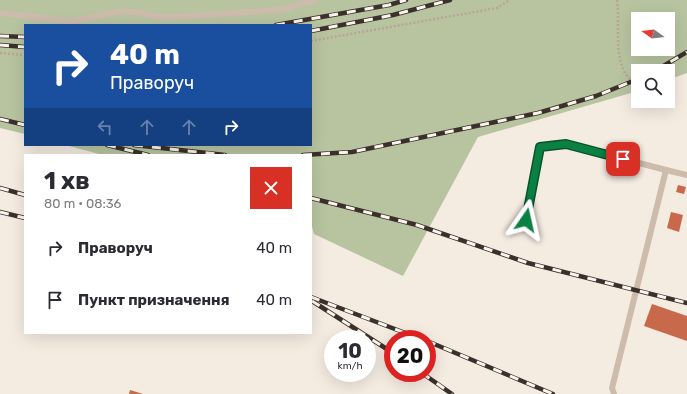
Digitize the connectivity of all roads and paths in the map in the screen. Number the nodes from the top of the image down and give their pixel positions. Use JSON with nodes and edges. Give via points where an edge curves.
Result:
{"nodes":[{"id":1,"x":316,"y":0,"type":"edge"},
{"id":2,"x":510,"y":0,"type":"edge"},
{"id":3,"x":617,"y":0,"type":"edge"},
{"id":4,"x":0,"y":13,"type":"edge"},
{"id":5,"x":312,"y":41,"type":"edge"},
{"id":6,"x":0,"y":53,"type":"edge"},
{"id":7,"x":24,"y":55,"type":"edge"},
{"id":8,"x":631,"y":79,"type":"edge"},
{"id":9,"x":665,"y":167,"type":"junction"},
{"id":10,"x":687,"y":175,"type":"edge"},
{"id":11,"x":526,"y":220,"type":"dead end"},
{"id":12,"x":614,"y":394,"type":"edge"}],
"edges":[{"from":1,"to":4,"type":"lane","via":[[278,10],[176,17],[122,11],[72,21]]},
{"from":2,"to":5,"type":"path","via":[[497,8]]},
{"from":3,"to":8,"type":"path","via":[[619,52],[625,72]]},
{"from":6,"to":7,"type":"path"},
{"from":9,"to":10,"type":"lane"},
{"from":9,"to":11,"type":"lane","via":[[566,144],[540,147]]},
{"from":9,"to":12,"type":"lane","via":[[612,388]]}]}
